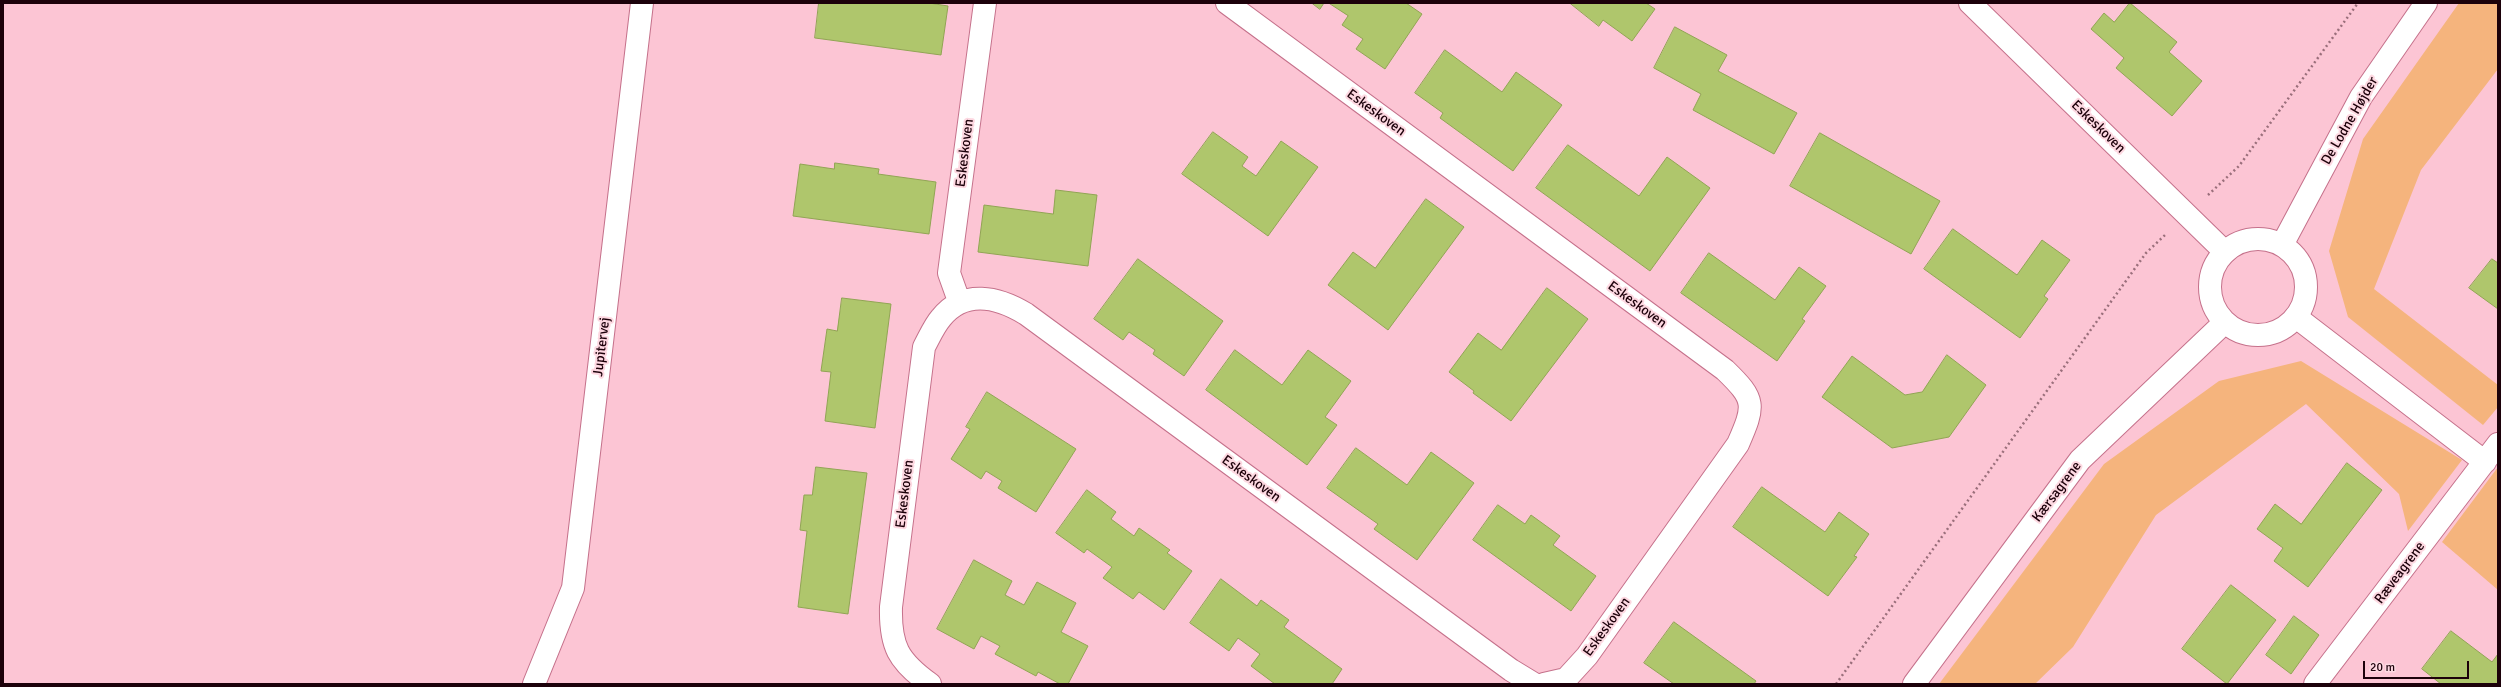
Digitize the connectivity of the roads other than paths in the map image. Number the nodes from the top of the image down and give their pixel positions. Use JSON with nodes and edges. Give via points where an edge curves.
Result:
{"nodes":[{"id":1,"x":642,"y":3,"type":"edge"},
{"id":2,"x":985,"y":3,"type":"edge"},
{"id":3,"x":1227,"y":3,"type":"edge"},
{"id":4,"x":1970,"y":3,"type":"edge"},
{"id":5,"x":2426,"y":3,"type":"edge"},
{"id":6,"x":2282,"y":245,"type":"junction"},
{"id":7,"x":2225,"y":252,"type":"junction"},
{"id":8,"x":958,"y":301,"type":"junction"},
{"id":9,"x":2296,"y":317,"type":"junction"},
{"id":10,"x":2225,"y":322,"type":"junction"},
{"id":11,"x":2498,"y":444,"type":"edge"},
{"id":12,"x":2485,"y":462,"type":"junction"},
{"id":13,"x":534,"y":684,"type":"edge"},
{"id":14,"x":930,"y":684,"type":"edge"},
{"id":15,"x":1534,"y":684,"type":"edge"},
{"id":16,"x":1544,"y":684,"type":"edge"},
{"id":17,"x":1914,"y":684,"type":"edge"},
{"id":18,"x":2315,"y":684,"type":"edge"}],
"edges":[{"from":1,"to":13,"type":"street","name":"Jupitervej","via":[[573,588]]},
{"from":2,"to":8,"type":"street","name":"Eskeskoven","via":[[950,274]]},
{"from":3,"to":16,"type":"street","name":"Eskeskoven","via":[[1725,370],[1745,390],[1751,414],[1738,444],[1587,656],[1566,679]]},
{"from":4,"to":7,"type":"street","name":"Eskeskoven"},
{"from":5,"to":6,"type":"street","name":"De Lodne Højder","via":[[2361,97]]},
{"from":6,"to":7,"type":"street","via":[[2252,239],[2238,243]]},
{"from":6,"to":9,"type":"street","via":[[2295,255],[2303,270],[2306,286],[2304,303]]},
{"from":7,"to":10,"type":"street","via":[[2215,264],[2210,280],[2216,310]]},
{"from":8,"to":14,"type":"street","name":"Eskeskoven","via":[[940,318],[924,347],[891,607],[891,633],[899,655],[915,673]]},
{"from":8,"to":15,"type":"street","name":"Eskeskoven","via":[[984,298],[1008,303],[1026,314],[1511,670]]},
{"from":9,"to":10,"type":"street","via":[[2284,328],[2270,335],[2253,335],[2238,331]]},
{"from":9,"to":12,"type":"street"},
{"from":10,"to":17,"type":"street","name":"Kærsagrene","via":[[2080,460]]},
{"from":11,"to":12,"type":"street","name":"Ræveagrene"},
{"from":12,"to":18,"type":"street","name":"Ræveagrene"}]}
